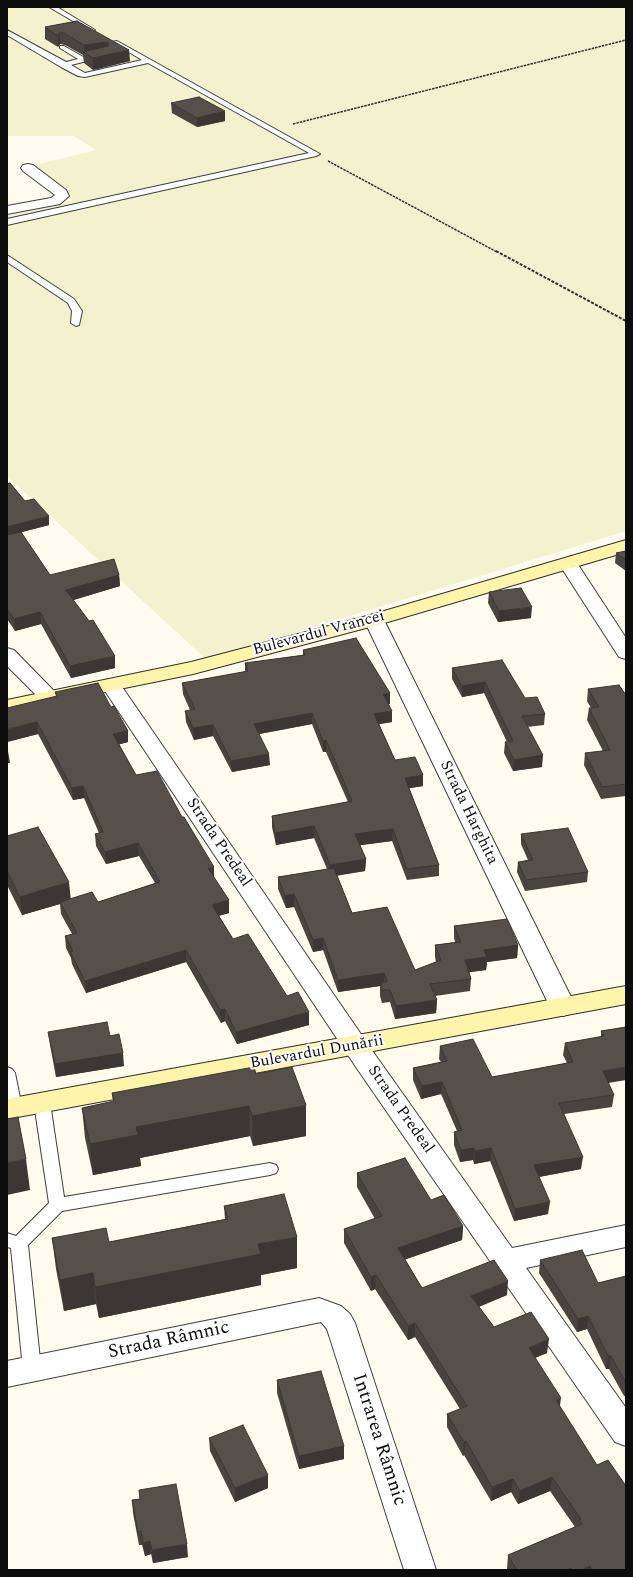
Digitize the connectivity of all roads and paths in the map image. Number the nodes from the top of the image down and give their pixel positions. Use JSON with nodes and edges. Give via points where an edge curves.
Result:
{"nodes":[{"id":1,"x":52,"y":7,"type":"edge"},
{"id":2,"x":7,"y":32,"type":"edge"},
{"id":3,"x":626,"y":40,"type":"edge"},
{"id":4,"x":62,"y":47,"type":"edge"},
{"id":5,"x":106,"y":55,"type":"edge"},
{"id":6,"x":84,"y":60,"type":"junction"},
{"id":7,"x":148,"y":61,"type":"junction"},
{"id":8,"x":64,"y":65,"type":"junction"},
{"id":9,"x":272,"y":130,"type":"junction"},
{"id":10,"x":316,"y":154,"type":"junction"},
{"id":11,"x":28,"y":168,"type":"dead end"},
{"id":12,"x":7,"y":210,"type":"edge"},
{"id":13,"x":7,"y":222,"type":"edge"},
{"id":14,"x":7,"y":258,"type":"edge"},
{"id":15,"x":626,"y":322,"type":"edge"},
{"id":16,"x":76,"y":323,"type":"dead end"},
{"id":17,"x":626,"y":546,"type":"edge"},
{"id":18,"x":568,"y":564,"type":"junction"},
{"id":19,"x":374,"y":620,"type":"junction"},
{"id":20,"x":626,"y":653,"type":"edge"},
{"id":21,"x":7,"y":654,"type":"edge"},
{"id":22,"x":111,"y":686,"type":"junction"},
{"id":23,"x":49,"y":697,"type":"junction"},
{"id":24,"x":7,"y":706,"type":"edge"},
{"id":25,"x":626,"y":995,"type":"edge"},
{"id":26,"x":563,"y":1007,"type":"junction"},
{"id":27,"x":356,"y":1046,"type":"junction"},
{"id":28,"x":7,"y":1073,"type":"edge"},
{"id":29,"x":42,"y":1103,"type":"junction"},
{"id":30,"x":10,"y":1109,"type":"edge"},
{"id":31,"x":270,"y":1169,"type":"dead end"},
{"id":32,"x":57,"y":1205,"type":"junction"},
{"id":33,"x":626,"y":1236,"type":"edge"},
{"id":34,"x":13,"y":1241,"type":"edge"},
{"id":35,"x":506,"y":1261,"type":"junction"},
{"id":36,"x":331,"y":1314,"type":"joint"},
{"id":37,"x":20,"y":1372,"type":"edge"},
{"id":38,"x":626,"y":1433,"type":"edge"},
{"id":39,"x":420,"y":1570,"type":"edge"}],
"edges":[{"from":1,"to":7,"type":"lane"},
{"from":2,"to":8,"type":"lane"},
{"from":3,"to":9,"type":"path"},
{"from":4,"to":6,"type":"lane"},
{"from":5,"to":6,"type":"lane"},
{"from":6,"to":8,"type":"lane"},
{"from":7,"to":8,"type":"lane","via":[[85,75]]},
{"from":7,"to":9,"type":"lane"},
{"from":9,"to":10,"type":"lane"},
{"from":10,"to":13,"type":"lane"},
{"from":10,"to":15,"type":"path"},
{"from":11,"to":12,"type":"street","via":[[62,196],[55,201]]},
{"from":14,"to":16,"type":"lane","via":[[70,301],[77,311]]},
{"from":17,"to":18,"type":"street","name":"Bulevardul Vrancei"},
{"from":18,"to":19,"type":"street","name":"Bulevardul Vrancei"},
{"from":18,"to":20,"type":"street"},
{"from":19,"to":22,"type":"street","name":"Bulevardul Vrancei","via":[[193,668]]},
{"from":19,"to":26,"type":"street","name":"Strada Harghita"},
{"from":21,"to":23,"type":"street"},
{"from":22,"to":23,"type":"street","name":"Bulevardul Vrancei"},
{"from":22,"to":27,"type":"street","name":"Strada Predeal"},
{"from":23,"to":24,"type":"street","name":"Bulevardul Vrancei"},
{"from":25,"to":26,"type":"street","name":"Bulevardul Dunării"},
{"from":26,"to":27,"type":"street","name":"Bulevardul Dunării"},
{"from":27,"to":29,"type":"street","name":"Bulevardul Dunării"},
{"from":27,"to":35,"type":"street","name":"Strada Predeal"},
{"from":28,"to":30,"type":"lane"},
{"from":29,"to":30,"type":"street","name":"Bulevardul Dunării"},
{"from":29,"to":32,"type":"lane"},
{"from":31,"to":32,"type":"lane"},
{"from":32,"to":34,"type":"lane"},
{"from":33,"to":35,"type":"street"},
{"from":34,"to":37,"type":"lane"},
{"from":35,"to":38,"type":"street","name":"Strada Predeal"},
{"from":36,"to":37,"type":"street","name":"Strada Râmnic","via":[[318,1310]]},
{"from":36,"to":39,"type":"street","name":"Intrarea Râmnic","via":[[340,1323]]}]}
